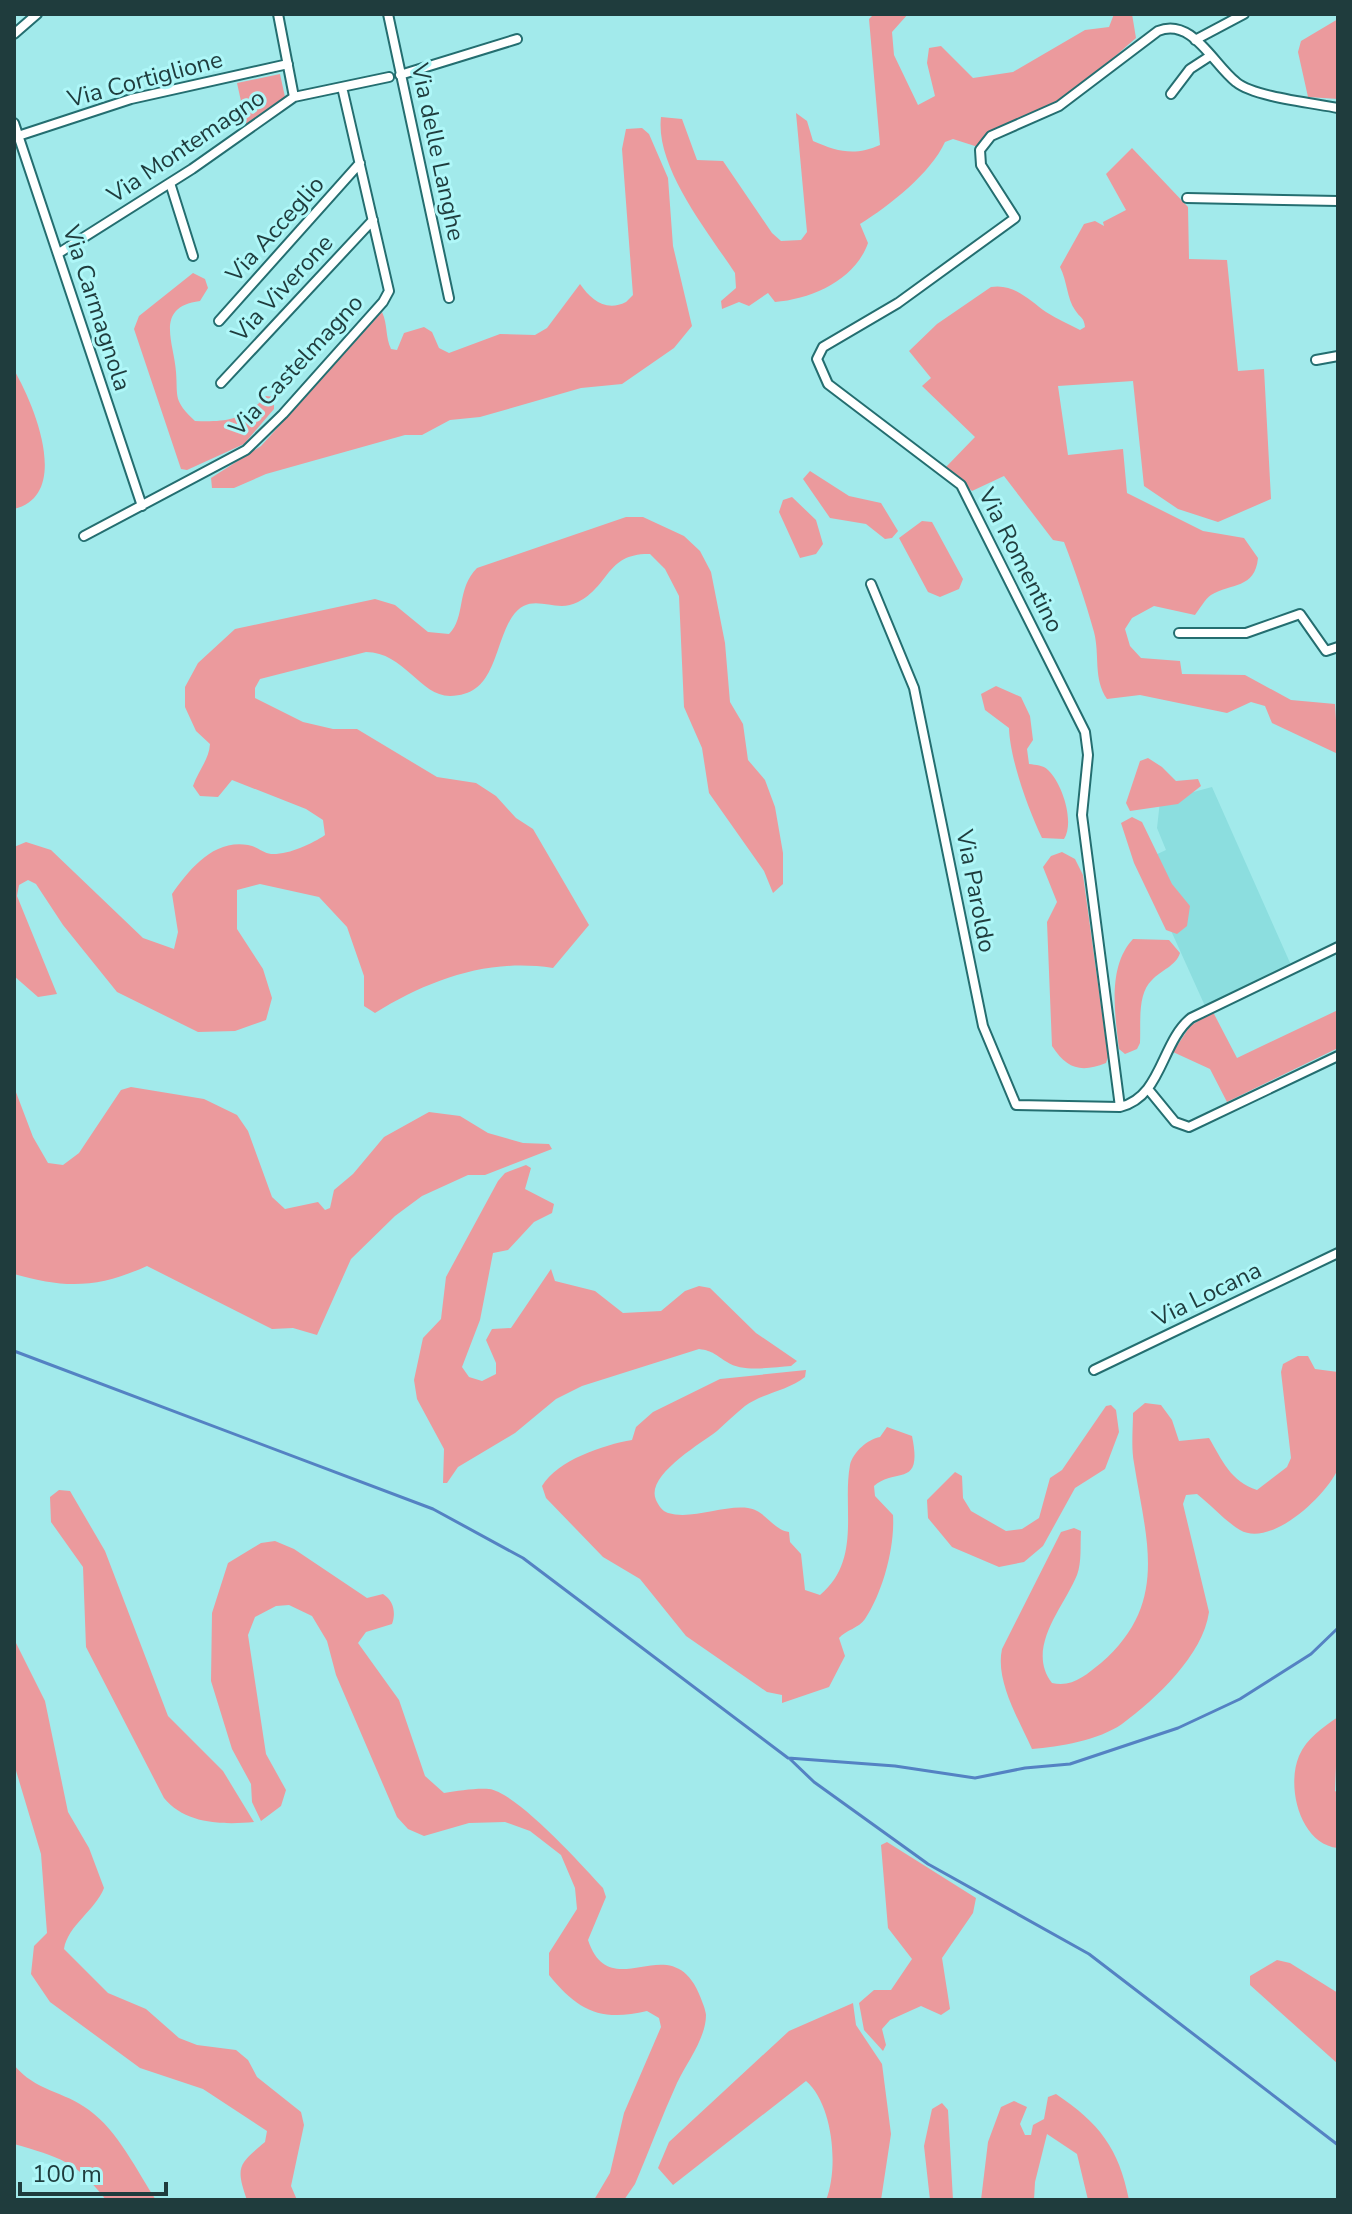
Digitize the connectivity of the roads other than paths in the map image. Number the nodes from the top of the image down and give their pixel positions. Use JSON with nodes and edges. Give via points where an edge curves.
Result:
{"nodes":[{"id":1,"x":37,"y":14,"type":"edge"},
{"id":2,"x":278,"y":14,"type":"edge"},
{"id":3,"x":388,"y":14,"type":"edge"},
{"id":4,"x":1244,"y":14,"type":"edge"},
{"id":5,"x":14,"y":34,"type":"edge"},
{"id":6,"x":517,"y":39,"type":"dead end"},
{"id":7,"x":1195,"y":40,"type":"junction"},
{"id":8,"x":1210,"y":56,"type":"junction"},
{"id":9,"x":288,"y":64,"type":"junction"},
{"id":10,"x":400,"y":75,"type":"junction"},
{"id":11,"x":389,"y":77,"type":"dead end"},
{"id":12,"x":342,"y":87,"type":"junction"},
{"id":13,"x":1171,"y":94,"type":"dead end"},
{"id":14,"x":294,"y":97,"type":"junction"},
{"id":15,"x":1338,"y":108,"type":"edge"},
{"id":16,"x":14,"y":123,"type":"edge"},
{"id":17,"x":17,"y":137,"type":"edge"},
{"id":18,"x":360,"y":163,"type":"junction"},
{"id":19,"x":170,"y":183,"type":"junction"},
{"id":20,"x":1187,"y":198,"type":"dead end"},
{"id":21,"x":1338,"y":201,"type":"edge"},
{"id":22,"x":373,"y":220,"type":"junction"},
{"id":23,"x":59,"y":253,"type":"junction"},
{"id":24,"x":193,"y":256,"type":"dead end"},
{"id":25,"x":449,"y":298,"type":"dead end"},
{"id":26,"x":219,"y":321,"type":"dead end"},
{"id":27,"x":1338,"y":356,"type":"edge"},
{"id":28,"x":1316,"y":360,"type":"dead end"},
{"id":29,"x":221,"y":383,"type":"dead end"},
{"id":30,"x":142,"y":506,"type":"junction"},
{"id":31,"x":84,"y":536,"type":"dead end"},
{"id":32,"x":871,"y":584,"type":"dead end"},
{"id":33,"x":1179,"y":633,"type":"dead end"},
{"id":34,"x":1338,"y":647,"type":"edge"},
{"id":35,"x":1336,"y":948,"type":"edge"},
{"id":36,"x":1338,"y":959,"type":"edge"},
{"id":37,"x":1338,"y":1056,"type":"edge"},
{"id":38,"x":1148,"y":1089,"type":"junction"},
{"id":39,"x":1120,"y":1107,"type":"junction"},
{"id":40,"x":1338,"y":1253,"type":"edge"},
{"id":41,"x":1094,"y":1370,"type":"dead end"}],
"edges":[{"from":1,"to":5,"type":"street"},
{"from":2,"to":9,"type":"street"},
{"from":3,"to":10,"type":"street","name":"Via delle Langhe"},
{"from":4,"to":7,"type":"street"},
{"from":6,"to":10,"type":"street"},
{"from":7,"to":8,"type":"street"},
{"from":7,"to":39,"type":"street","name":"Via Romentino","via":[[1179,28],[1158,31],[1059,106],[988,139],[979,160],[1015,218],[898,303],[823,347],[817,359],[828,384],[961,485],[1085,732],[1082,815]]},
{"from":8,"to":13,"type":"street","via":[[1190,69]]},
{"from":8,"to":15,"type":"street","via":[[1240,85]]},
{"from":9,"to":14,"type":"street"},
{"from":9,"to":17,"type":"street","name":"Via Cortiglione","via":[[131,99]]},
{"from":10,"to":25,"type":"street","name":"Via delle Langhe"},
{"from":11,"to":12,"type":"street"},
{"from":12,"to":14,"type":"street"},
{"from":12,"to":18,"type":"street","name":"Via Castelmagno"},
{"from":14,"to":19,"type":"street","name":"Via Montemagno"},
{"from":16,"to":17,"type":"street","name":"Via Carmagnola"},
{"from":17,"to":23,"type":"street","name":"Via Carmagnola"},
{"from":18,"to":22,"type":"street","name":"Via Castelmagno"},
{"from":18,"to":26,"type":"street","name":"Via Acceglio"},
{"from":19,"to":23,"type":"street","name":"Via Montemagno"},
{"from":19,"to":24,"type":"street"},
{"from":20,"to":21,"type":"street"},
{"from":22,"to":29,"type":"street","name":"Via Viverone"},
{"from":22,"to":30,"type":"street","name":"Via Castelmagno","via":[[389,291],[383,302],[257,441]]},
{"from":23,"to":30,"type":"street","name":"Via Carmagnola"},
{"from":27,"to":28,"type":"street"},
{"from":30,"to":31,"type":"street","name":"Via Castelmagno"},
{"from":32,"to":39,"type":"street","name":"Via Paroldo","via":[[914,688],[977,1003],[1016,1105]]},
{"from":33,"to":34,"type":"street","via":[[1246,633],[1300,614],[1326,651]]},
{"from":35,"to":36,"type":"street"},
{"from":35,"to":38,"type":"street","via":[[1191,1018],[1178,1031]]},
{"from":37,"to":38,"type":"street","via":[[1189,1127],[1175,1122]]},
{"from":38,"to":39,"type":"street"},
{"from":40,"to":41,"type":"street","name":"Via Locana"}]}
